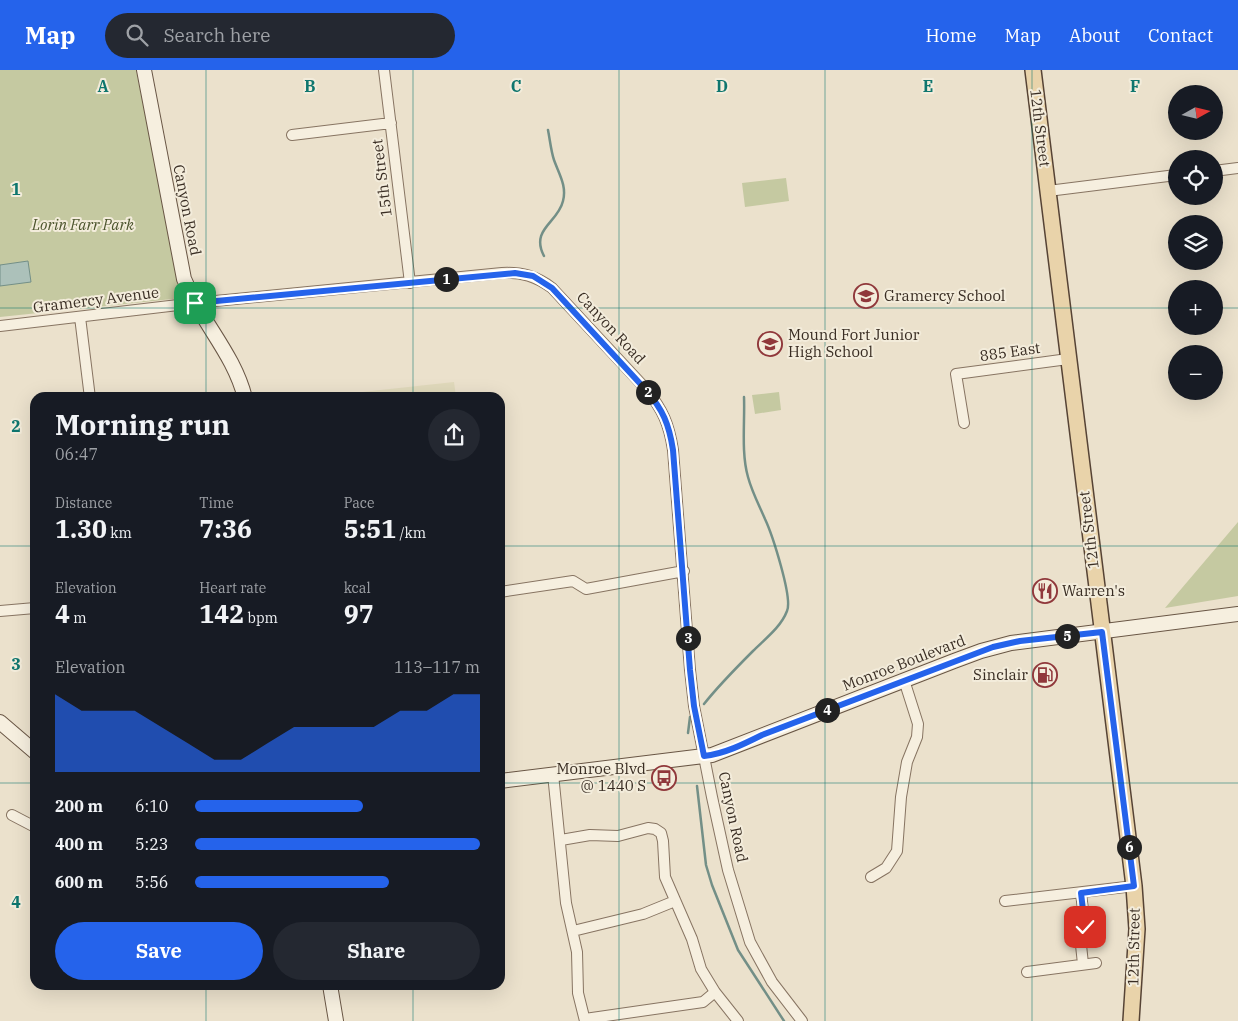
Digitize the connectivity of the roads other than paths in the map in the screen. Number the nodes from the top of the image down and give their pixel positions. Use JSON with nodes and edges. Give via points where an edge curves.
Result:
{"nodes":[{"id":1,"x":144,"y":70,"type":"edge"},
{"id":2,"x":384,"y":70,"type":"edge"},
{"id":3,"x":1033,"y":70,"type":"edge"},
{"id":4,"x":391,"y":123,"type":"junction"},
{"id":5,"x":292,"y":135,"type":"dead end"},
{"id":6,"x":1238,"y":168,"type":"edge"},
{"id":7,"x":1223,"y":169,"type":"edge"},
{"id":8,"x":1168,"y":176,"type":"edge"},
{"id":9,"x":1048,"y":191,"type":"junction"},
{"id":10,"x":410,"y":282,"type":"junction"},
{"id":11,"x":195,"y":303,"type":"junction"},
{"id":12,"x":80,"y":317,"type":"junction"},
{"id":13,"x":0,"y":326,"type":"edge"},
{"id":14,"x":1068,"y":359,"type":"junction"},
{"id":15,"x":89,"y":392,"type":"edge"},
{"id":16,"x":244,"y":392,"type":"edge"},
{"id":17,"x":964,"y":422,"type":"dead end"},
{"id":18,"x":684,"y":572,"type":"junction"},
{"id":19,"x":505,"y":591,"type":"edge"},
{"id":20,"x":30,"y":608,"type":"edge"},
{"id":21,"x":0,"y":611,"type":"edge"},
{"id":22,"x":1238,"y":614,"type":"edge"},
{"id":23,"x":1102,"y":632,"type":"junction"},
{"id":24,"x":904,"y":680,"type":"junction"},
{"id":25,"x":0,"y":722,"type":"edge"},
{"id":26,"x":30,"y":748,"type":"edge"},
{"id":27,"x":704,"y":756,"type":"junction"},
{"id":28,"x":553,"y":774,"type":"junction"},
{"id":29,"x":505,"y":780,"type":"edge"},
{"id":30,"x":12,"y":815,"type":"dead end"},
{"id":31,"x":30,"y":824,"type":"edge"},
{"id":32,"x":561,"y":840,"type":"junction"},
{"id":33,"x":871,"y":877,"type":"dead end"},
{"id":34,"x":1134,"y":886,"type":"junction"},
{"id":35,"x":1081,"y":893,"type":"junction"},
{"id":36,"x":675,"y":901,"type":"junction"},
{"id":37,"x":1005,"y":901,"type":"dead end"},
{"id":38,"x":572,"y":931,"type":"junction"},
{"id":39,"x":1096,"y":963,"type":"dead end"},
{"id":40,"x":1083,"y":964,"type":"junction"},
{"id":41,"x":1027,"y":972,"type":"dead end"},
{"id":42,"x":331,"y":990,"type":"edge"},
{"id":43,"x":714,"y":992,"type":"junction"},
{"id":44,"x":585,"y":1020,"type":"edge"},
{"id":45,"x":336,"y":1021,"type":"edge"},
{"id":46,"x":738,"y":1021,"type":"edge"},
{"id":47,"x":802,"y":1021,"type":"edge"},
{"id":48,"x":1131,"y":1021,"type":"edge"}],
"edges":[{"from":1,"to":11,"type":"main road","name":"Canyon Road","via":[[184,279]]},
{"from":2,"to":4,"type":"street","name":"15th Street"},
{"from":3,"to":9,"type":"main road","name":"12th Street"},
{"from":4,"to":5,"type":"street"},
{"from":4,"to":10,"type":"street","name":"15th Street"},
{"from":6,"to":7,"type":"street"},
{"from":8,"to":9,"type":"street"},
{"from":9,"to":14,"type":"main road","name":"12th Street"},
{"from":10,"to":11,"type":"street","name":"Canyon Road"},
{"from":10,"to":18,"type":"street","name":"Canyon Road","via":[[502,273],[525,274],[543,281],[565,302],[663,411],[673,450]]},
{"from":11,"to":12,"type":"street","name":"Gramercy Avenue"},
{"from":11,"to":16,"type":"main road","via":[[229,358]]},
{"from":12,"to":13,"type":"street","name":"Gramercy Avenue"},
{"from":12,"to":15,"type":"street"},
{"from":14,"to":17,"type":"street","name":"885 East","via":[[956,374]]},
{"from":14,"to":23,"type":"main road","name":"12th Street"},
{"from":18,"to":19,"type":"street","via":[[586,589],[573,581]]},
{"from":18,"to":27,"type":"street","name":"Canyon Road","via":[[690,670]]},
{"from":20,"to":21,"type":"street"},
{"from":22,"to":23,"type":"main road","name":"Monroe Boulevard"},
{"from":23,"to":24,"type":"main road","name":"Monroe Boulevard","via":[[993,647]]},
{"from":23,"to":34,"type":"main road","name":"12th Street"},
{"from":24,"to":27,"type":"main road","name":"Monroe Boulevard","via":[[747,743]]},
{"from":24,"to":33,"type":"street","via":[[918,724],[917,737],[906,762],[897,851],[886,868]]},
{"from":25,"to":26,"type":"main road"},
{"from":27,"to":28,"type":"main road","name":"Monroe Boulevard"},
{"from":27,"to":47,"type":"street","name":"Canyon Road","via":[[728,870],[750,942],[772,982]]},
{"from":28,"to":29,"type":"main road","name":"Monroe Boulevard"},
{"from":28,"to":32,"type":"street"},
{"from":30,"to":31,"type":"street"},
{"from":32,"to":36,"type":"street","via":[[590,835],[618,836],[655,829],[661,833],[665,876]]},
{"from":32,"to":38,"type":"street","via":[[566,903]]},
{"from":34,"to":35,"type":"street"},
{"from":34,"to":48,"type":"main road","name":"12th Street","via":[[1137,929]]},
{"from":35,"to":37,"type":"street"},
{"from":35,"to":40,"type":"street","via":[[1085,927],[1081,945]]},
{"from":36,"to":38,"type":"street","via":[[643,914]]},
{"from":36,"to":43,"type":"street","via":[[701,969]]},
{"from":38,"to":44,"type":"street","via":[[577,952],[578,993]]},
{"from":39,"to":40,"type":"street"},
{"from":40,"to":41,"type":"street"},
{"from":42,"to":45,"type":"main road"},
{"from":43,"to":44,"type":"street","via":[[703,1002]]},
{"from":43,"to":46,"type":"street"}]}
